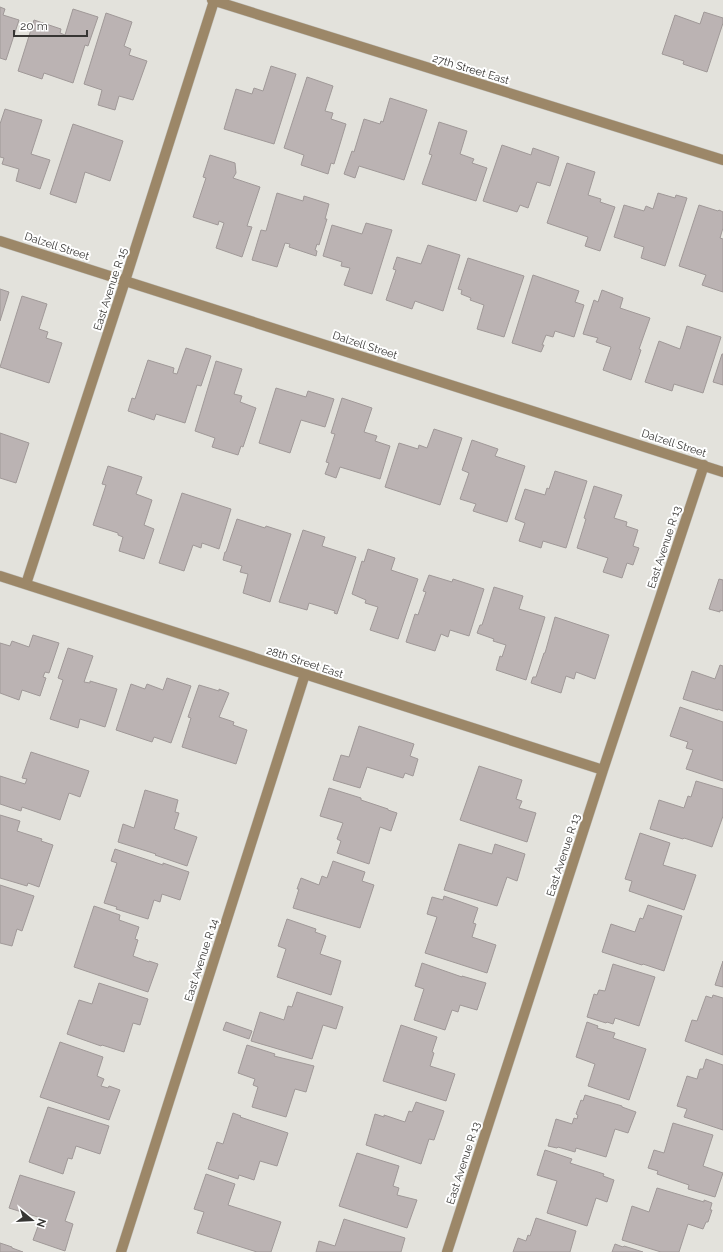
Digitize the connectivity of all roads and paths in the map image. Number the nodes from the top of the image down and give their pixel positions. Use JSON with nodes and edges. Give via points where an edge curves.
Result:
{"nodes":[{"id":1,"x":213,"y":0,"type":"edge"},
{"id":2,"x":723,"y":160,"type":"edge"},
{"id":3,"x":0,"y":241,"type":"edge"},
{"id":4,"x":126,"y":281,"type":"junction"},
{"id":5,"x":704,"y":465,"type":"junction"},
{"id":6,"x":723,"y":472,"type":"edge"},
{"id":7,"x":0,"y":576,"type":"edge"},
{"id":8,"x":26,"y":584,"type":"junction"},
{"id":9,"x":305,"y":674,"type":"junction"},
{"id":10,"x":603,"y":770,"type":"junction"},
{"id":11,"x":121,"y":1252,"type":"edge"},
{"id":12,"x":447,"y":1252,"type":"edge"}],
"edges":[{"from":1,"to":2,"type":"street","name":"27th Street East"},
{"from":1,"to":4,"type":"street","name":"East Avenue R 15"},
{"from":3,"to":4,"type":"street","name":"Dalzell Street"},
{"from":4,"to":5,"type":"street","name":"Dalzell Street"},
{"from":4,"to":8,"type":"street","name":"East Avenue R 15"},
{"from":5,"to":6,"type":"street","name":"Dalzell Street"},
{"from":5,"to":10,"type":"street","name":"East Avenue R 13"},
{"from":7,"to":8,"type":"street","name":"28th Street East"},
{"from":8,"to":9,"type":"street","name":"28th Street East"},
{"from":9,"to":10,"type":"street","name":"28th Street East"},
{"from":9,"to":11,"type":"street","name":"East Avenue R 14"},
{"from":10,"to":12,"type":"street","name":"East Avenue R 13"}]}
